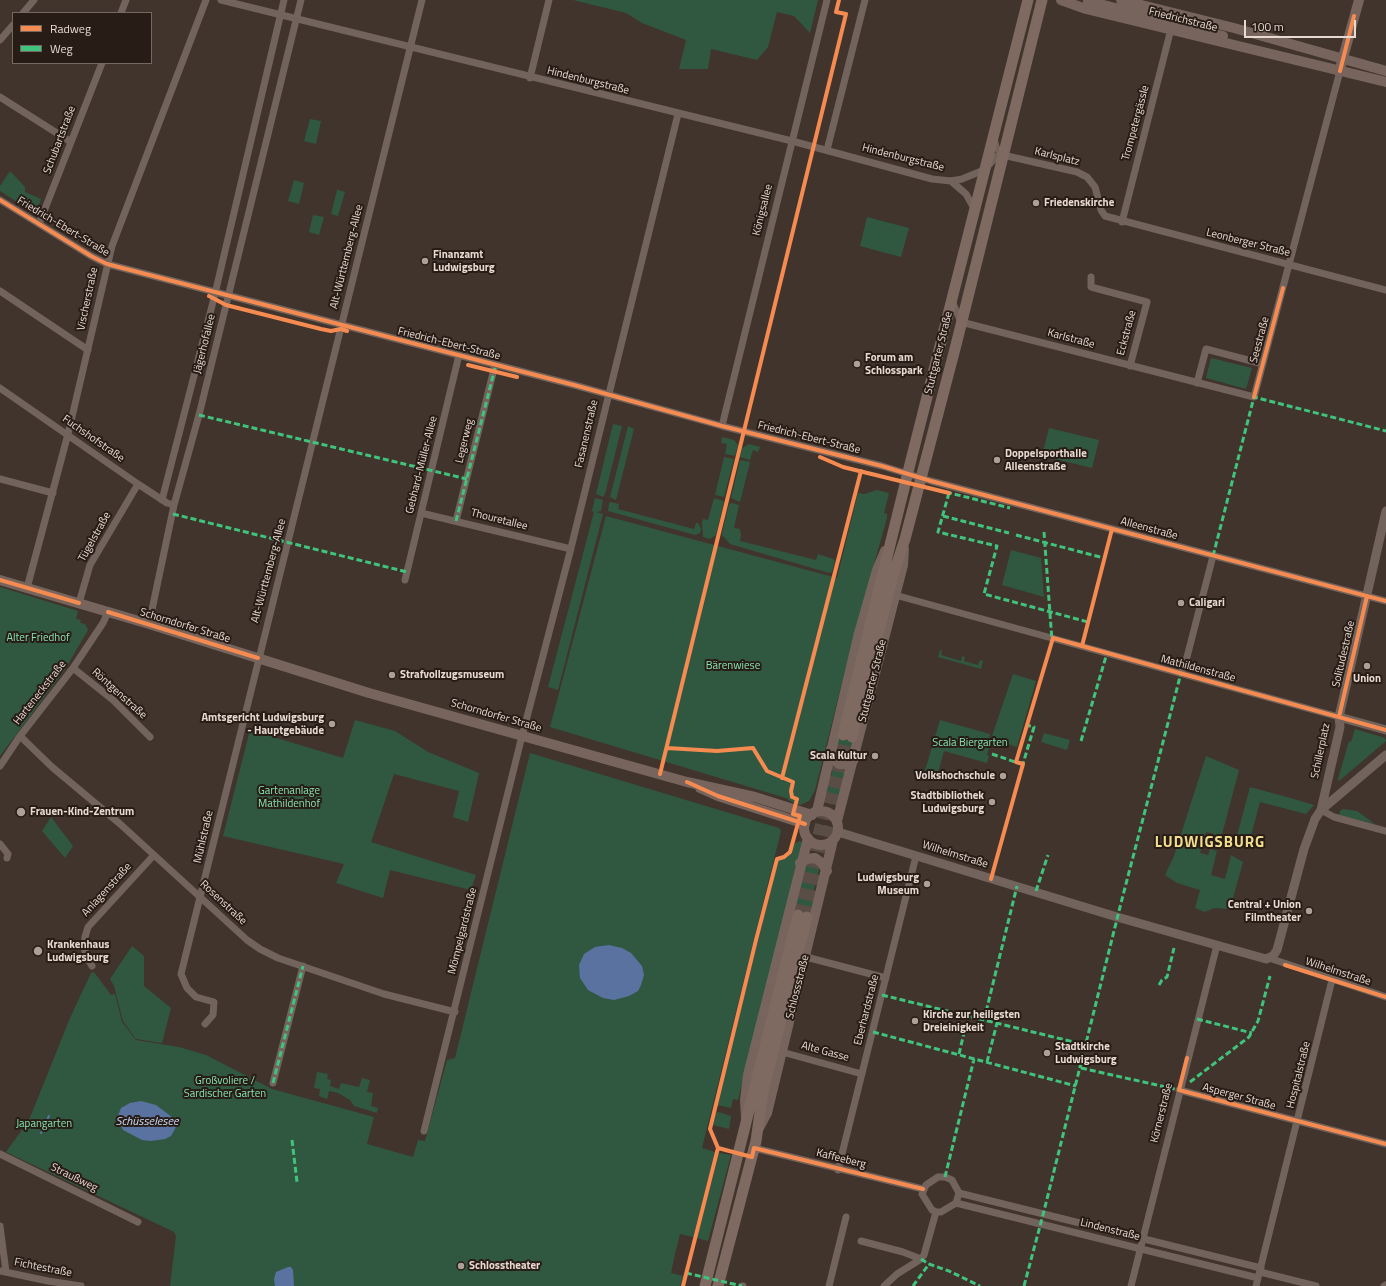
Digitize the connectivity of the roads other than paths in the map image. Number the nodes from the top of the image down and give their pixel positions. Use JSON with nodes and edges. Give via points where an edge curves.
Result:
{"nodes":[{"id":1,"x":34,"y":0,"type":"edge"},
{"id":2,"x":126,"y":0,"type":"edge"},
{"id":3,"x":206,"y":0,"type":"edge"},
{"id":4,"x":221,"y":0,"type":"edge"},
{"id":5,"x":284,"y":0,"type":"edge"},
{"id":6,"x":301,"y":0,"type":"edge"},
{"id":7,"x":422,"y":0,"type":"edge"},
{"id":8,"x":549,"y":0,"type":"edge"},
{"id":9,"x":827,"y":0,"type":"edge"},
{"id":10,"x":864,"y":0,"type":"edge"},
{"id":11,"x":1028,"y":0,"type":"edge"},
{"id":12,"x":1042,"y":0,"type":"edge"},
{"id":13,"x":1061,"y":0,"type":"edge"},
{"id":14,"x":1121,"y":0,"type":"edge"},
{"id":15,"x":1359,"y":0,"type":"edge"},
{"id":16,"x":1088,"y":1,"type":"dead end"},
{"id":17,"x":24,"y":12,"type":"edge"},
{"id":18,"x":121,"y":12,"type":"edge"},
{"id":19,"x":280,"y":14,"type":"junction"},
{"id":20,"x":297,"y":18,"type":"junction"},
{"id":21,"x":12,"y":26,"type":"edge"},
{"id":22,"x":1171,"y":29,"type":"junction"},
{"id":23,"x":1208,"y":31,"type":"junction"},
{"id":24,"x":3,"y":32,"type":"edge"},
{"id":25,"x":1270,"y":39,"type":"junction"},
{"id":26,"x":0,"y":40,"type":"edge"},
{"id":27,"x":410,"y":48,"type":"junction"},
{"id":28,"x":1277,"y":55,"type":"junction"},
{"id":29,"x":1343,"y":59,"type":"junction"},
{"id":30,"x":102,"y":64,"type":"edge"},
{"id":31,"x":1340,"y":71,"type":"junction"},
{"id":32,"x":1386,"y":71,"type":"edge"},
{"id":33,"x":530,"y":78,"type":"junction"},
{"id":34,"x":1386,"y":82,"type":"edge"},
{"id":35,"x":0,"y":97,"type":"edge"},
{"id":36,"x":678,"y":114,"type":"junction"},
{"id":37,"x":993,"y":133,"type":"junction"},
{"id":38,"x":792,"y":141,"type":"junction"},
{"id":39,"x":71,"y":142,"type":"junction"},
{"id":40,"x":827,"y":150,"type":"junction"},
{"id":41,"x":1003,"y":155,"type":"junction"},
{"id":42,"x":984,"y":170,"type":"junction"},
{"id":43,"x":951,"y":181,"type":"junction"},
{"id":44,"x":994,"y":188,"type":"junction"},
{"id":45,"x":0,"y":200,"type":"edge"},
{"id":46,"x":975,"y":210,"type":"junction"},
{"id":47,"x":1105,"y":216,"type":"joint"},
{"id":48,"x":1122,"y":222,"type":"junction"},
{"id":49,"x":39,"y":224,"type":"junction"},
{"id":50,"x":107,"y":264,"type":"junction"},
{"id":51,"x":1289,"y":265,"type":"junction"},
{"id":52,"x":1091,"y":277,"type":"dead end"},
{"id":53,"x":1386,"y":290,"type":"edge"},
{"id":54,"x":0,"y":291,"type":"edge"},
{"id":55,"x":215,"y":293,"type":"junction"},
{"id":56,"x":228,"y":296,"type":"junction"},
{"id":57,"x":952,"y":300,"type":"junction"},
{"id":58,"x":961,"y":322,"type":"junction"},
{"id":59,"x":342,"y":325,"type":"junction"},
{"id":60,"x":88,"y":350,"type":"junction"},
{"id":61,"x":459,"y":355,"type":"junction"},
{"id":62,"x":1263,"y":364,"type":"junction"},
{"id":63,"x":495,"y":365,"type":"junction"},
{"id":64,"x":1130,"y":366,"type":"junction"},
{"id":65,"x":1197,"y":383,"type":"junction"},
{"id":66,"x":0,"y":388,"type":"edge"},
{"id":67,"x":608,"y":395,"type":"junction"},
{"id":68,"x":1254,"y":397,"type":"joint"},
{"id":69,"x":722,"y":426,"type":"junction"},
{"id":70,"x":68,"y":434,"type":"junction"},
{"id":71,"x":907,"y":474,"type":"junction"},
{"id":72,"x":0,"y":479,"type":"edge"},
{"id":73,"x":921,"y":479,"type":"junction"},
{"id":74,"x":138,"y":484,"type":"junction"},
{"id":75,"x":53,"y":493,"type":"junction"},
{"id":76,"x":162,"y":500,"type":"junction"},
{"id":77,"x":174,"y":505,"type":"junction"},
{"id":78,"x":1386,"y":511,"type":"edge"},
{"id":79,"x":421,"y":513,"type":"junction"},
{"id":80,"x":456,"y":521,"type":"junction"},
{"id":81,"x":892,"y":535,"type":"junction"},
{"id":82,"x":905,"y":539,"type":"junction"},
{"id":83,"x":571,"y":549,"type":"junction"},
{"id":84,"x":1213,"y":556,"type":"junction"},
{"id":85,"x":0,"y":580,"type":"edge"},
{"id":86,"x":405,"y":580,"type":"dead end"},
{"id":87,"x":27,"y":588,"type":"junction"},
{"id":88,"x":895,"y":595,"type":"junction"},
{"id":89,"x":1367,"y":596,"type":"junction"},
{"id":90,"x":1386,"y":601,"type":"edge"},
{"id":91,"x":79,"y":603,"type":"junction"},
{"id":92,"x":108,"y":612,"type":"junction"},
{"id":93,"x":149,"y":624,"type":"junction"},
{"id":94,"x":258,"y":658,"type":"junction"},
{"id":95,"x":73,"y":668,"type":"junction"},
{"id":96,"x":1181,"y":673,"type":"junction"},
{"id":97,"x":1339,"y":717,"type":"junction"},
{"id":98,"x":1386,"y":730,"type":"edge"},
{"id":99,"x":20,"y":736,"type":"junction"},
{"id":100,"x":522,"y":736,"type":"junction"},
{"id":101,"x":150,"y":737,"type":"dead end"},
{"id":102,"x":831,"y":749,"type":"junction"},
{"id":103,"x":1386,"y":755,"type":"edge"},
{"id":104,"x":853,"y":761,"type":"junction"},
{"id":105,"x":0,"y":766,"type":"edge"},
{"id":106,"x":687,"y":782,"type":"junction"},
{"id":107,"x":1324,"y":792,"type":"junction"},
{"id":108,"x":1337,"y":797,"type":"junction"},
{"id":109,"x":1321,"y":810,"type":"junction"},
{"id":110,"x":814,"y":813,"type":"junction"},
{"id":111,"x":837,"y":821,"type":"junction"},
{"id":112,"x":805,"y":824,"type":"junction"},
{"id":113,"x":1386,"y":831,"type":"edge"},
{"id":114,"x":835,"y":836,"type":"junction"},
{"id":115,"x":808,"y":838,"type":"junction"},
{"id":116,"x":0,"y":844,"type":"edge"},
{"id":117,"x":154,"y":855,"type":"junction"},
{"id":118,"x":916,"y":856,"type":"junction"},
{"id":119,"x":8,"y":858,"type":"dead end"},
{"id":120,"x":800,"y":863,"type":"junction"},
{"id":121,"x":827,"y":871,"type":"junction"},
{"id":122,"x":201,"y":897,"type":"junction"},
{"id":123,"x":1216,"y":945,"type":"junction"},
{"id":124,"x":806,"y":957,"type":"junction"},
{"id":125,"x":1269,"y":958,"type":"junction"},
{"id":126,"x":92,"y":966,"type":"dead end"},
{"id":127,"x":303,"y":966,"type":"junction"},
{"id":128,"x":886,"y":978,"type":"junction"},
{"id":129,"x":1332,"y":980,"type":"junction"},
{"id":130,"x":1386,"y":997,"type":"edge"},
{"id":131,"x":455,"y":1012,"type":"junction"},
{"id":132,"x":205,"y":1024,"type":"dead end"},
{"id":133,"x":782,"y":1052,"type":"junction"},
{"id":134,"x":862,"y":1074,"type":"junction"},
{"id":135,"x":273,"y":1083,"type":"dead end"},
{"id":136,"x":1179,"y":1090,"type":"junction"},
{"id":137,"x":746,"y":1119,"type":"junction"},
{"id":138,"x":1297,"y":1121,"type":"junction"},
{"id":139,"x":424,"y":1131,"type":"dead end"},
{"id":140,"x":757,"y":1132,"type":"junction"},
{"id":141,"x":1386,"y":1144,"type":"edge"},
{"id":142,"x":754,"y":1148,"type":"junction"},
{"id":143,"x":0,"y":1154,"type":"edge"},
{"id":144,"x":838,"y":1170,"type":"junction"},
{"id":145,"x":923,"y":1189,"type":"junction"},
{"id":146,"x":959,"y":1193,"type":"junction"},
{"id":147,"x":956,"y":1203,"type":"junction"},
{"id":148,"x":936,"y":1212,"type":"junction"},
{"id":149,"x":846,"y":1217,"type":"dead end"},
{"id":150,"x":138,"y":1222,"type":"dead end"},
{"id":151,"x":0,"y":1226,"type":"edge"},
{"id":152,"x":1143,"y":1240,"type":"junction"},
{"id":153,"x":861,"y":1241,"type":"dead end"},
{"id":154,"x":1141,"y":1249,"type":"junction"},
{"id":155,"x":921,"y":1259,"type":"junction"},
{"id":156,"x":3,"y":1272,"type":"edge"},
{"id":157,"x":1260,"y":1273,"type":"junction"},
{"id":158,"x":81,"y":1286,"type":"edge"},
{"id":159,"x":704,"y":1286,"type":"edge"},
{"id":160,"x":718,"y":1286,"type":"edge"},
{"id":161,"x":829,"y":1286,"type":"edge"},
{"id":162,"x":884,"y":1286,"type":"edge"},
{"id":163,"x":1131,"y":1286,"type":"edge"},
{"id":164,"x":1256,"y":1286,"type":"edge"},
{"id":165,"x":1316,"y":1286,"type":"edge"}],
"edges":[{"from":1,"to":17,"type":"street"},
{"from":2,"to":18,"type":"street"},
{"from":3,"to":50,"type":"street","name":"Vischerstraße"},
{"from":4,"to":19,"type":"street","name":"Hindenburgstraße"},
{"from":5,"to":19,"type":"street","name":"Jägerhofallee"},
{"from":6,"to":20,"type":"street","name":"Jägerhofallee"},
{"from":7,"to":27,"type":"street","name":"Alt-Württemberg-Allee"},
{"from":8,"to":33,"type":"street"},
{"from":9,"to":38,"type":"street","name":"Königsallee"},
{"from":10,"to":40,"type":"street"},
{"from":11,"to":37,"type":"main road","name":"Stuttgarter Straße"},
{"from":12,"to":41,"type":"main road","name":"Stuttgarter Straße"},
{"from":13,"to":22,"type":"main road","name":"Friedrichstraße","via":[[1086,9]]},
{"from":14,"to":25,"type":"main road","name":"Friedrichstraße"},
{"from":15,"to":29,"type":"main road"},
{"from":16,"to":23,"type":"main road","name":"Friedrichstraße"},
{"from":19,"to":20,"type":"street","name":"Hindenburgstraße"},
{"from":19,"to":55,"type":"street","name":"Jägerhofallee"},
{"from":20,"to":27,"type":"street","name":"Hindenburgstraße"},
{"from":20,"to":56,"type":"street","name":"Jägerhofallee"},
{"from":21,"to":24,"type":"street"},
{"from":22,"to":28,"type":"main road","name":"Friedrichstraße"},
{"from":22,"to":48,"type":"street","name":"Trompetergässle"},
{"from":23,"to":25,"type":"main road","name":"Friedrichstraße","via":[[1259,40]]},
{"from":23,"to":28,"type":"main road","name":"Friedrichstraße"},
{"from":24,"to":26,"type":"street"},
{"from":25,"to":29,"type":"main road","name":"Friedrichstraße"},
{"from":27,"to":33,"type":"street","name":"Hindenburgstraße"},
{"from":27,"to":59,"type":"street","name":"Alt-Württemberg-Allee"},
{"from":28,"to":31,"type":"main road","name":"Friedrichstraße"},
{"from":29,"to":31,"type":"main road"},
{"from":29,"to":32,"type":"main road","name":"Friedrichstraße"},
{"from":30,"to":39,"type":"street","name":"Schubartstraße"},
{"from":31,"to":34,"type":"main road","name":"Friedrichstraße"},
{"from":31,"to":51,"type":"street","name":"Seestraße"},
{"from":33,"to":36,"type":"street","name":"Hindenburgstraße"},
{"from":35,"to":39,"type":"street"},
{"from":36,"to":38,"type":"street","name":"Hindenburgstraße"},
{"from":36,"to":67,"type":"street","name":"Fasanenstraße"},
{"from":37,"to":41,"type":"street","via":[[996,147]]},
{"from":37,"to":42,"type":"main road","name":"Stuttgarter Straße"},
{"from":38,"to":40,"type":"street","name":"Hindenburgstraße"},
{"from":38,"to":69,"type":"street","name":"Königsallee"},
{"from":39,"to":49,"type":"street","name":"Schubartstraße"},
{"from":40,"to":43,"type":"street","name":"Hindenburgstraße"},
{"from":41,"to":42,"type":"street","name":"Hindenburgstraße","via":[[997,156]]},
{"from":41,"to":44,"type":"main road","name":"Stuttgarter Straße"},
{"from":41,"to":47,"type":"street","name":"Karlsplatz","via":[[1077,172],[1087,177],[1095,187]]},
{"from":42,"to":43,"type":"street","name":"Hindenburgstraße"},
{"from":42,"to":44,"type":"street","via":[[990,176]]},
{"from":42,"to":46,"type":"main road","name":"Stuttgarter Straße"},
{"from":43,"to":46,"type":"street","name":"Hindenburgstraße","via":[[966,194]]},
{"from":44,"to":58,"type":"main road","name":"Stuttgarter Straße"},
{"from":45,"to":49,"type":"street","name":"Friedrich-Ebert-Straße"},
{"from":46,"to":57,"type":"main road","name":"Stuttgarter Straße"},
{"from":47,"to":48,"type":"street","name":"Leonberger Straße"},
{"from":48,"to":51,"type":"street","name":"Leonberger Straße"},
{"from":49,"to":50,"type":"street","name":"Friedrich-Ebert-Straße"},
{"from":50,"to":55,"type":"street","name":"Friedrich-Ebert-Straße"},
{"from":50,"to":60,"type":"street","name":"Vischerstraße"},
{"from":51,"to":53,"type":"street","name":"Leonberger Straße"},
{"from":51,"to":62,"type":"street","name":"Seestraße"},
{"from":52,"to":64,"type":"street","name":"Eckstraße","via":[[1091,287],[1147,302]]},
{"from":54,"to":60,"type":"street"},
{"from":55,"to":56,"type":"street","name":"Friedrich-Ebert-Straße"},
{"from":55,"to":76,"type":"street","name":"Jägerhofallee"},
{"from":56,"to":59,"type":"street","name":"Friedrich-Ebert-Straße"},
{"from":56,"to":77,"type":"street","name":"Jägerhofallee"},
{"from":57,"to":58,"type":"street"},
{"from":57,"to":71,"type":"main road","name":"Stuttgarter Straße"},
{"from":58,"to":64,"type":"street","name":"Karlstraße"},
{"from":58,"to":73,"type":"main road","name":"Stuttgarter Straße"},
{"from":59,"to":61,"type":"street","name":"Friedrich-Ebert-Straße"},
{"from":59,"to":94,"type":"street","name":"Alt-Württemberg-Allee"},
{"from":60,"to":70,"type":"street","name":"Vischerstraße"},
{"from":61,"to":63,"type":"street","name":"Friedrich-Ebert-Straße"},
{"from":61,"to":79,"type":"street","name":"Gebhard-Müller-Allee"},
{"from":62,"to":65,"type":"street","via":[[1206,350]]},
{"from":62,"to":68,"type":"street","name":"Seestraße"},
{"from":63,"to":67,"type":"street","name":"Friedrich-Ebert-Straße"},
{"from":63,"to":80,"type":"street","name":"Legerweg"},
{"from":64,"to":65,"type":"street","name":"Karlstraße"},
{"from":65,"to":68,"type":"street","name":"Karlstraße"},
{"from":66,"to":70,"type":"street","name":"Fuchshofstraße"},
{"from":67,"to":69,"type":"street","name":"Friedrich-Ebert-Straße"},
{"from":67,"to":83,"type":"street","name":"Fasanenstraße"},
{"from":69,"to":71,"type":"street","name":"Friedrich-Ebert-Straße"},
{"from":70,"to":74,"type":"street","name":"Fuchshofstraße"},
{"from":70,"to":75,"type":"street","name":"Vischerstraße"},
{"from":71,"to":73,"type":"street","name":"Alleenstraße"},
{"from":71,"to":81,"type":"main road","name":"Stuttgarter Straße"},
{"from":72,"to":75,"type":"street"},
{"from":73,"to":82,"type":"main road","name":"Stuttgarter Straße"},
{"from":73,"to":84,"type":"street","name":"Alleenstraße"},
{"from":74,"to":76,"type":"street","name":"Fuchshofstraße"},
{"from":74,"to":91,"type":"street","name":"Tügelstraße","via":[[90,565]]},
{"from":75,"to":87,"type":"street","name":"Vischerstraße"},
{"from":76,"to":77,"type":"street","name":"Fuchshofstraße"},
{"from":77,"to":93,"type":"street","name":"Jägerhofallee"},
{"from":78,"to":89,"type":"street","name":"Solitudestraße"},
{"from":79,"to":80,"type":"street","name":"Thouretallee"},
{"from":79,"to":86,"type":"street","name":"Gebhard-Müller-Allee"},
{"from":80,"to":83,"type":"street","name":"Thouretallee"},
{"from":81,"to":82,"type":"main road","name":"Stuttgarter Straße","via":[[847,736]]},
{"from":81,"to":102,"type":"main road","name":"Stuttgarter Straße","via":[[877,570],[859,633]]},
{"from":82,"to":88,"type":"main road","name":"Stuttgarter Straße","via":[[903,565]]},
{"from":83,"to":100,"type":"street","name":"Fasanenstraße"},
{"from":84,"to":89,"type":"street","name":"Alleenstraße"},
{"from":84,"to":96,"type":"street"},
{"from":85,"to":87,"type":"main road","name":"Schorndorfer Straße"},
{"from":87,"to":91,"type":"main road","name":"Schorndorfer Straße"},
{"from":88,"to":96,"type":"street","name":"Mathildenstraße"},
{"from":88,"to":104,"type":"main road","name":"Stuttgarter Straße"},
{"from":89,"to":90,"type":"street","name":"Alleenstraße"},
{"from":89,"to":97,"type":"street","name":"Solitudestraße"},
{"from":91,"to":92,"type":"main road","name":"Schorndorfer Straße"},
{"from":92,"to":93,"type":"main road","name":"Schorndorfer Straße"},
{"from":92,"to":95,"type":"street","name":"Harteneckstraße","via":[[104,623]]},
{"from":93,"to":94,"type":"main road","name":"Schorndorfer Straße"},
{"from":94,"to":100,"type":"main road","name":"Schorndorfer Straße","via":[[369,693]]},
{"from":94,"to":122,"type":"street","name":"Mühlstraße"},
{"from":95,"to":99,"type":"street","name":"Harteneckstraße"},
{"from":95,"to":101,"type":"street","name":"Röntgenstraße","via":[[113,700]]},
{"from":96,"to":97,"type":"street","name":"Mathildenstraße"},
{"from":97,"to":98,"type":"street","name":"Schillerplatz"},
{"from":97,"to":107,"type":"street","name":"Schillerplatz","via":[[1340,728]]},
{"from":99,"to":105,"type":"street","name":"Harteneckstraße"},
{"from":99,"to":117,"type":"street","name":"Rosenstraße"},
{"from":100,"to":106,"type":"main road","name":"Schorndorfer Straße"},
{"from":100,"to":131,"type":"street","name":"Mömpelgardstraße"},
{"from":102,"to":104,"type":"main road","via":[[839,764]]},
{"from":102,"to":110,"type":"main road","name":"Stuttgarter Straße"},
{"from":103,"to":108,"type":"street","name":"Schillerplatz"},
{"from":104,"to":111,"type":"main road","name":"Stuttgarter Straße"},
{"from":106,"to":110,"type":"main road","name":"Schorndorfer Straße"},
{"from":106,"to":112,"type":"main road","name":"Schorndorfer Straße","via":[[718,796]]},
{"from":107,"to":108,"type":"street","name":"Schillerplatz"},
{"from":107,"to":109,"type":"street","name":"Schillerplatz"},
{"from":108,"to":109,"type":"street","name":"Schillerplatz"},
{"from":109,"to":113,"type":"street","via":[[1334,817]]},
{"from":109,"to":125,"type":"street","name":"Schillerplatz","via":[[1311,826],[1278,946],[1275,954]]},
{"from":110,"to":111,"type":"main road","via":[[830,814]]},
{"from":110,"to":112,"type":"main road"},
{"from":111,"to":114,"type":"main road"},
{"from":112,"to":115,"type":"main road"},
{"from":114,"to":115,"type":"main road","via":[[826,844],[820,845]]},
{"from":114,"to":118,"type":"street","name":"Wilhelmstraße"},
{"from":114,"to":121,"type":"main road","name":"Schlossstraße"},
{"from":115,"to":120,"type":"main road","name":"Schlossstraße"},
{"from":116,"to":119,"type":"street"},
{"from":117,"to":122,"type":"street","name":"Rosenstraße"},
{"from":117,"to":126,"type":"street","name":"Anlagenstraße","via":[[88,927],[84,946]]},
{"from":118,"to":123,"type":"street","name":"Wilhelmstraße"},
{"from":118,"to":128,"type":"street","name":"Eberhardstraße"},
{"from":120,"to":121,"type":"main road","via":[[815,858]]},
{"from":120,"to":137,"type":"main road","name":"Schlossstraße","via":[[748,1075]]},
{"from":121,"to":124,"type":"main road","name":"Schlossstraße"},
{"from":122,"to":127,"type":"street","name":"Rosenstraße","via":[[260,949]]},
{"from":122,"to":132,"type":"street","name":"Mühlstraße","via":[[181,974],[196,997],[214,1002],[213,1015]]},
{"from":123,"to":125,"type":"street","name":"Wilhelmstraße"},
{"from":123,"to":136,"type":"street","name":"Körnerstraße"},
{"from":124,"to":128,"type":"street"},
{"from":124,"to":133,"type":"main road","name":"Schlossstraße"},
{"from":125,"to":129,"type":"street","name":"Wilhelmstraße"},
{"from":127,"to":131,"type":"street","name":"Rosenstraße","via":[[384,994]]},
{"from":127,"to":135,"type":"street"},
{"from":128,"to":134,"type":"street","name":"Eberhardstraße"},
{"from":129,"to":130,"type":"street","name":"Wilhelmstraße"},
{"from":129,"to":138,"type":"street","name":"Hospitalstraße"},
{"from":131,"to":139,"type":"street","name":"Mömpelgardstraße"},
{"from":133,"to":134,"type":"street","name":"Alte Gasse"},
{"from":133,"to":140,"type":"main road","name":"Schlossstraße","via":[[767,1113]]},
{"from":134,"to":144,"type":"street","name":"Eberhardstraße"},
{"from":136,"to":138,"type":"street","name":"Asperger Straße"},
{"from":136,"to":152,"type":"street","name":"Körnerstraße"},
{"from":137,"to":140,"type":"main road","name":"Schlossstraße","via":[[803,916],[763,1091]]},
{"from":137,"to":159,"type":"main road","name":"Schlossstraße"},
{"from":138,"to":141,"type":"street","name":"Asperger Straße"},
{"from":138,"to":157,"type":"street","name":"Hospitalstraße"},
{"from":140,"to":142,"type":"main road","name":"Schlossstraße"},
{"from":142,"to":144,"type":"street","name":"Kaffeeberg"},
{"from":142,"to":160,"type":"main road","name":"Schlossstraße"},
{"from":143,"to":150,"type":"street","name":"Straußweg"},
{"from":144,"to":145,"type":"street","name":"Kaffeeberg"},
{"from":145,"to":146,"type":"street","via":[[938,1177],[945,1177],[952,1180]]},
{"from":145,"to":148,"type":"street","via":[[922,1194]]},
{"from":146,"to":147,"type":"street"},
{"from":146,"to":152,"type":"street","name":"Lindenstraße"},
{"from":147,"to":148,"type":"street","via":[[941,1212]]},
{"from":147,"to":154,"type":"street","name":"Lindenstraße"},
{"from":148,"to":155,"type":"street","via":[[927,1249]]},
{"from":149,"to":161,"type":"street"},
{"from":151,"to":156,"type":"street"},
{"from":152,"to":154,"type":"street","name":"Körnerstraße"},
{"from":152,"to":157,"type":"street","name":"Lindenstraße"},
{"from":153,"to":155,"type":"street"},
{"from":154,"to":157,"type":"street","name":"Lindenstraße"},
{"from":154,"to":163,"type":"street","name":"Körnerstraße"},
{"from":155,"to":162,"type":"street","via":[[897,1274]]},
{"from":156,"to":158,"type":"street","name":"Fichtestraße"},
{"from":157,"to":164,"type":"street","name":"Hospitalstraße"},
{"from":157,"to":165,"type":"street","name":"Lindenstraße"}]}
